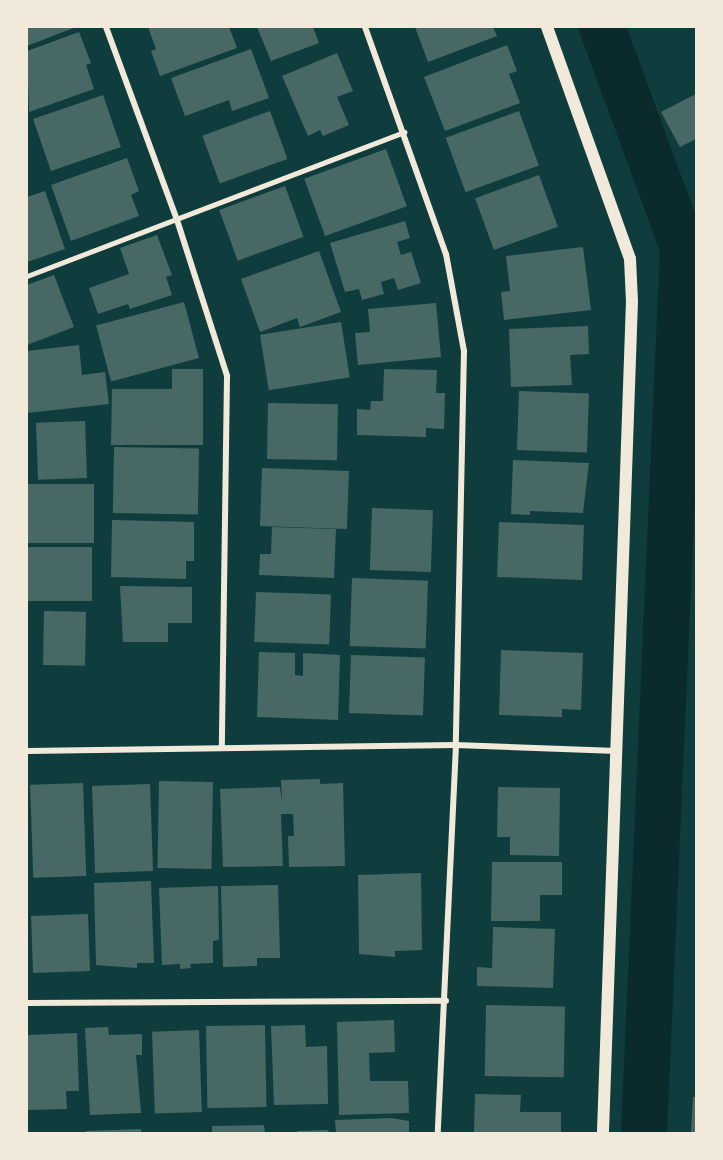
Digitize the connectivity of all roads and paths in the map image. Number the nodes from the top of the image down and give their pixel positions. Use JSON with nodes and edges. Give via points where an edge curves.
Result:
{"nodes":[{"id":1,"x":106,"y":27,"type":"edge"},
{"id":2,"x":365,"y":27,"type":"edge"},
{"id":3,"x":547,"y":27,"type":"edge"},
{"id":4,"x":404,"y":132,"type":"junction"},
{"id":5,"x":177,"y":220,"type":"junction"},
{"id":6,"x":27,"y":276,"type":"edge"},
{"id":7,"x":456,"y":745,"type":"junction"},
{"id":8,"x":222,"y":748,"type":"junction"},
{"id":9,"x":617,"y":751,"type":"junction"},
{"id":10,"x":27,"y":752,"type":"edge"},
{"id":11,"x":446,"y":1001,"type":"junction"},
{"id":12,"x":27,"y":1003,"type":"edge"},
{"id":13,"x":438,"y":1133,"type":"edge"},
{"id":14,"x":603,"y":1133,"type":"edge"}],
"edges":[{"from":1,"to":5,"type":"street"},
{"from":2,"to":4,"type":"street"},
{"from":3,"to":9,"type":"main road","via":[[630,259],[632,301]]},
{"from":4,"to":5,"type":"street"},
{"from":4,"to":7,"type":"street","via":[[446,254],[464,351]]},
{"from":5,"to":6,"type":"street"},
{"from":5,"to":8,"type":"street","via":[[226,376]]},
{"from":7,"to":8,"type":"street"},
{"from":7,"to":9,"type":"street"},
{"from":7,"to":11,"type":"street"},
{"from":8,"to":10,"type":"street"},
{"from":9,"to":14,"type":"main road"},
{"from":11,"to":12,"type":"street"},
{"from":11,"to":13,"type":"street"}]}
